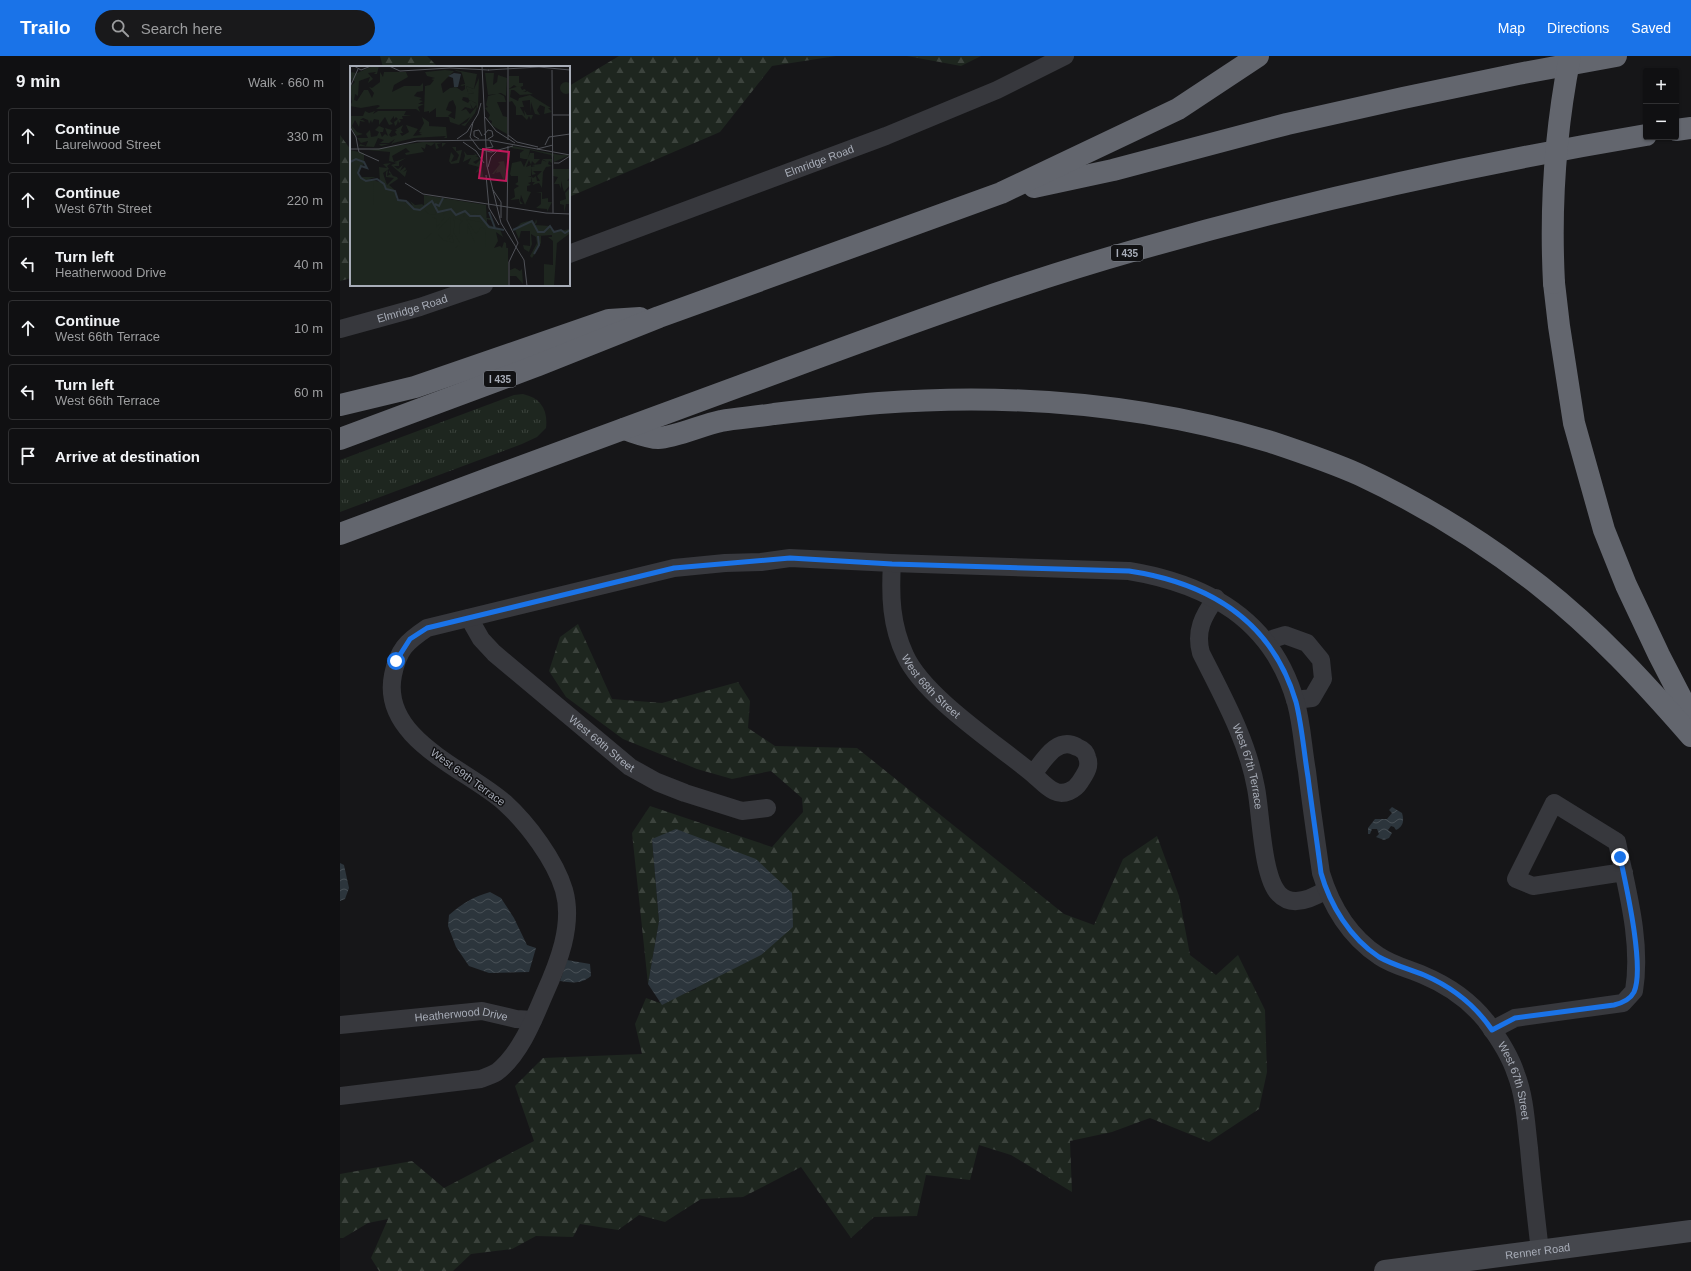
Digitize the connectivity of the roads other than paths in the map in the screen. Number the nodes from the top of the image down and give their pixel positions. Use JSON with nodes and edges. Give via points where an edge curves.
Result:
{"nodes":[{"id":1,"x":1065,"y":56,"type":"edge"},
{"id":2,"x":1258,"y":56,"type":"edge"},
{"id":3,"x":1570,"y":56,"type":"edge"},
{"id":4,"x":1616,"y":56,"type":"edge"},
{"id":5,"x":1691,"y":128,"type":"edge"},
{"id":6,"x":1679,"y":130,"type":"edge"},
{"id":7,"x":1643,"y":136,"type":"edge"},
{"id":8,"x":1000,"y":193,"type":"junction"},
{"id":9,"x":570,"y":254,"type":"edge"},
{"id":10,"x":481,"y":286,"type":"edge"},
{"id":11,"x":659,"y":317,"type":"junction"},
{"id":12,"x":340,"y":329,"type":"edge"},
{"id":13,"x":340,"y":405,"type":"edge"},
{"id":14,"x":624,"y":429,"type":"junction"},
{"id":15,"x":340,"y":439,"type":"edge"},
{"id":16,"x":340,"y":534,"type":"edge"},
{"id":17,"x":892,"y":564,"type":"junction"},
{"id":18,"x":1216,"y":598,"type":"junction"},
{"id":19,"x":470,"y":618,"type":"junction"},
{"id":20,"x":1266,"y":641,"type":"junction"},
{"id":21,"x":1295,"y":700,"type":"junction"},
{"id":22,"x":1691,"y":717,"type":"edge"},
{"id":23,"x":1691,"y":736,"type":"edge"},
{"id":24,"x":1033,"y":774,"type":"dead end"},
{"id":25,"x":767,"y":808,"type":"dead end"},
{"id":26,"x":1624,"y":872,"type":"junction"},
{"id":27,"x":1326,"y":890,"type":"junction"},
{"id":28,"x":533,"y":1020,"type":"junction"},
{"id":29,"x":340,"y":1025,"type":"edge"},
{"id":30,"x":1492,"y":1030,"type":"junction"},
{"id":31,"x":340,"y":1096,"type":"edge"},
{"id":32,"x":1691,"y":1231,"type":"edge"},
{"id":33,"x":1540,"y":1251,"type":"junction"},
{"id":34,"x":1385,"y":1271,"type":"edge"}],
"edges":[{"from":1,"to":9,"type":"street","name":"Elmridge Road","via":[[997,90],[886,136]]},
{"from":2,"to":8,"type":"highway","via":[[1178,109]]},
{"from":3,"to":22,"type":"highway","bridge":true,"via":[[1556,143],[1552,191],[1552,241],[1558,326],[1574,423],[1604,530],[1653,642]]},
{"from":4,"to":8,"type":"highway","number":"I 435","via":[[1403,98],[1287,124],[1113,170]]},
{"from":5,"to":6,"type":"highway"},
{"from":7,"to":14,"type":"highway","number":"I 435","via":[[1436,174],[1136,250],[934,314]]},
{"from":8,"to":11,"type":"highway","number":"I 435"},
{"from":10,"to":12,"type":"street","name":"Elmridge Road","via":[[420,308]]},
{"from":11,"to":13,"type":"highway","via":[[609,320],[415,387]]},
{"from":11,"to":15,"type":"highway","number":"I 435"},
{"from":14,"to":16,"type":"highway","number":"I 435"},
{"from":14,"to":23,"type":"highway","via":[[656,438],[722,421],[805,410],[878,403],[998,400],[1065,403],[1126,410],[1181,419],[1242,434],[1297,450],[1357,474],[1453,524],[1499,555],[1589,627],[1634,672]]},
{"from":17,"to":18,"type":"street","name":"West 67th Street","via":[[1129,571],[1158,575]]},
{"from":17,"to":19,"type":"street","name":"West 69th Terrace","via":[[790,558],[674,568]]},
{"from":17,"to":24,"type":"street","name":"West 68th Street","via":[[890,603],[895,629],[905,656],[923,682],[950,707]]},
{"from":18,"to":20,"type":"street","name":"West 67th Street","via":[[1248,621]]},
{"from":18,"to":27,"type":"street","name":"West 67th Terrace","via":[[1202,619],[1199,645],[1238,727],[1252,764],[1269,878],[1280,895],[1292,901],[1314,897]]},
{"from":19,"to":25,"type":"street","name":"West 69th Street","via":[[494,653],[630,767],[685,794],[742,811]]},
{"from":19,"to":28,"type":"street","name":"West 69th Terrace","via":[[427,628],[410,639],[399,655],[391,684],[392,696],[402,721],[412,733],[442,761],[505,803],[528,827],[551,861],[564,891],[566,907],[563,941],[552,976]]},
{"from":20,"to":21,"type":"street","name":"West 67th Street","via":[[1278,659]]},
{"from":20,"to":21,"type":"street","via":[[1285,635],[1307,643],[1321,660],[1323,679],[1312,698]]},
{"from":21,"to":27,"type":"street","name":"West 67th Street","via":[[1321,873]]},
{"from":26,"to":26,"type":"street","via":[[1533,886],[1516,879],[1554,803],[1617,842]]},
{"from":26,"to":30,"type":"street","via":[[1637,958],[1634,992],[1623,1003],[1515,1018]]},
{"from":27,"to":30,"type":"street","name":"West 67th Street","via":[[1350,931],[1379,957],[1454,991],[1474,1008]]},
{"from":28,"to":29,"type":"street","name":"Heatherwood Drive","via":[[476,1011]]},
{"from":28,"to":31,"type":"street","via":[[506,1064],[496,1073],[481,1079]]},
{"from":30,"to":33,"type":"street","name":"West 67th Street","via":[[1514,1068],[1521,1094]]},
{"from":32,"to":33,"type":"main road","name":"Renner Road"},
{"from":33,"to":34,"type":"main road","name":"Renner Road"}]}
